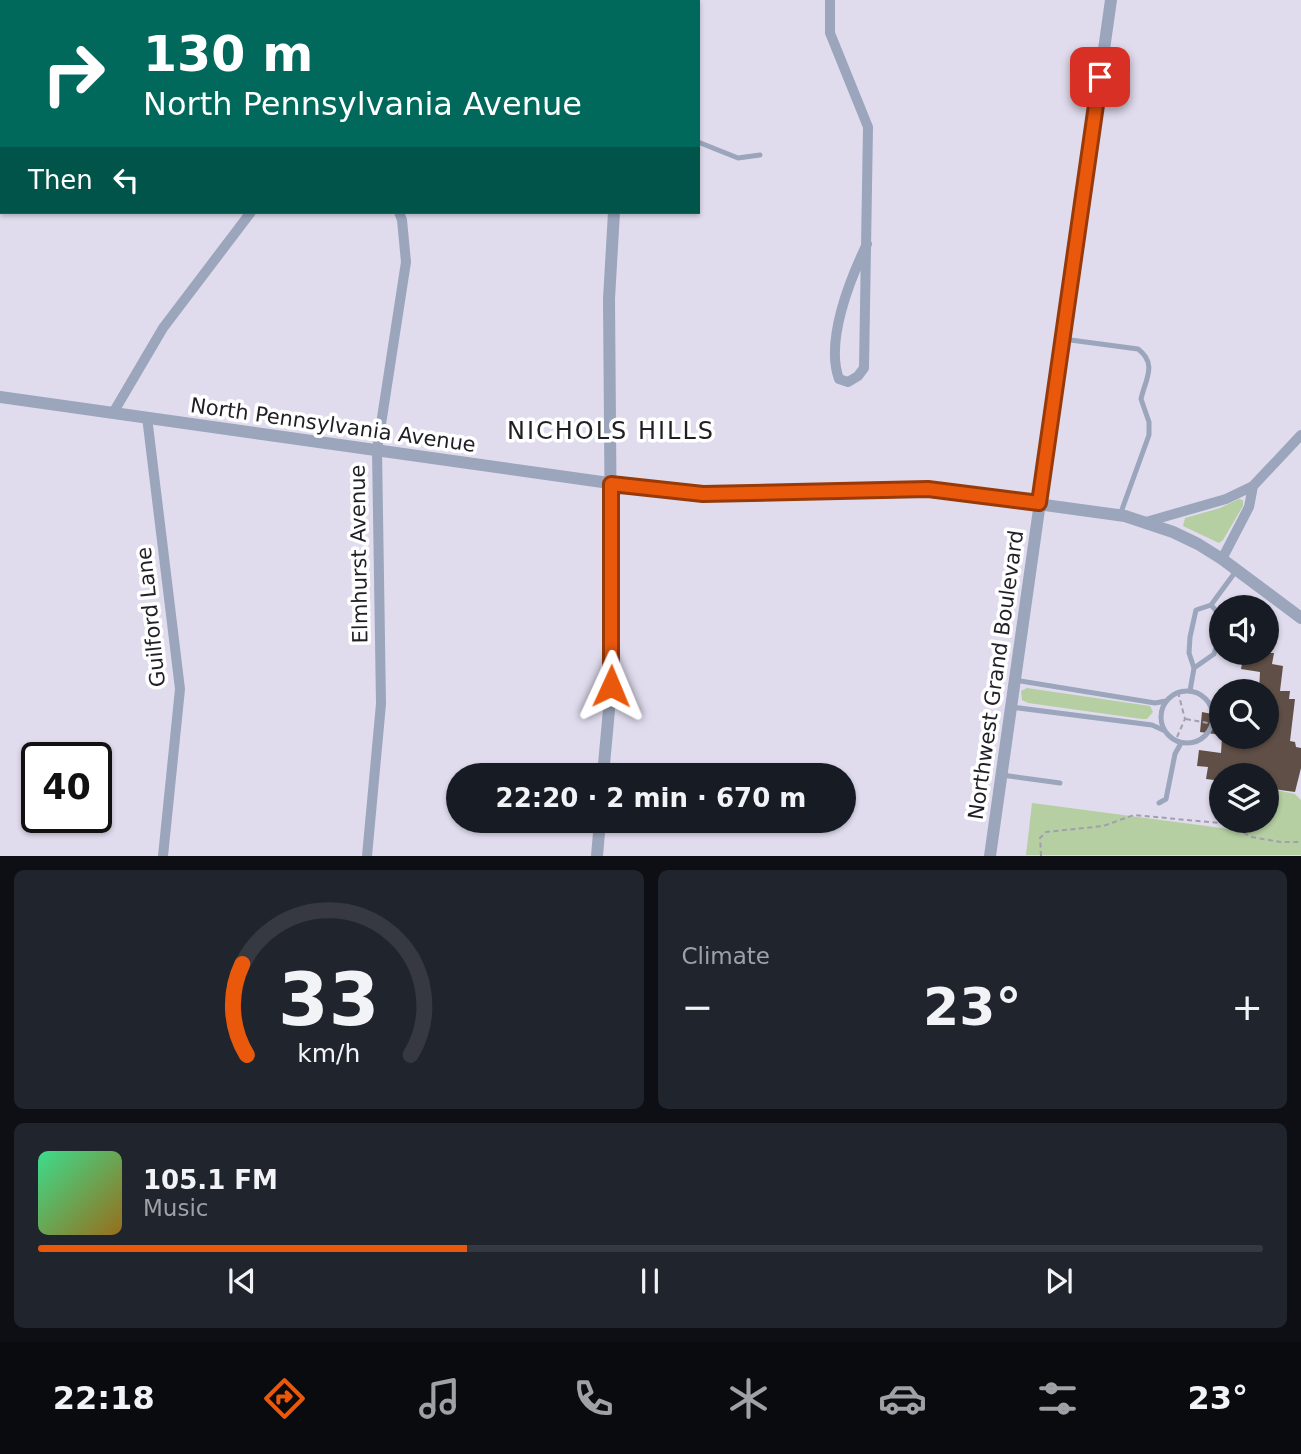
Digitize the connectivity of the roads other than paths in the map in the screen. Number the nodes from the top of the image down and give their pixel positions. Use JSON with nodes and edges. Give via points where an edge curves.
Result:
{"nodes":[{"id":1,"x":830,"y":0,"type":"edge"},
{"id":2,"x":1111,"y":0,"type":"edge"},
{"id":3,"x":700,"y":143,"type":"edge"},
{"id":4,"x":760,"y":155,"type":"dead end"},
{"id":5,"x":249,"y":214,"type":"edge"},
{"id":6,"x":400,"y":214,"type":"edge"},
{"id":7,"x":614,"y":214,"type":"edge"},
{"id":8,"x":867,"y":244,"type":"junction"},
{"id":9,"x":1063,"y":339,"type":"junction"},
{"id":10,"x":0,"y":397,"type":"edge"},
{"id":11,"x":113,"y":413,"type":"junction"},
{"id":12,"x":147,"y":417,"type":"junction"},
{"id":13,"x":1301,"y":435,"type":"edge"},
{"id":14,"x":377,"y":450,"type":"junction"},
{"id":15,"x":611,"y":484,"type":"junction"},
{"id":16,"x":1253,"y":486,"type":"junction"},
{"id":17,"x":1039,"y":503,"type":"junction"},
{"id":18,"x":1120,"y":515,"type":"junction"},
{"id":19,"x":1146,"y":522,"type":"junction"},
{"id":20,"x":1222,"y":559,"type":"junction"},
{"id":21,"x":1237,"y":570,"type":"junction"},
{"id":22,"x":1218,"y":595,"type":"edge"},
{"id":23,"x":1209,"y":605,"type":"edge"},
{"id":24,"x":1301,"y":618,"type":"edge"},
{"id":25,"x":1209,"y":658,"type":"edge"},
{"id":26,"x":1194,"y":668,"type":"junction"},
{"id":27,"x":1015,"y":680,"type":"junction"},
{"id":28,"x":1190,"y":691,"type":"junction"},
{"id":29,"x":1166,"y":701,"type":"junction"},
{"id":30,"x":1011,"y":707,"type":"junction"},
{"id":31,"x":1164,"y":730,"type":"junction"},
{"id":32,"x":1178,"y":742,"type":"junction"},
{"id":33,"x":604,"y":763,"type":"edge"},
{"id":34,"x":1002,"y":775,"type":"junction"},
{"id":35,"x":1060,"y":783,"type":"dead end"},
{"id":36,"x":1158,"y":803,"type":"dead end"},
{"id":37,"x":599,"y":833,"type":"edge"},
{"id":38,"x":163,"y":856,"type":"edge"},
{"id":39,"x":367,"y":856,"type":"edge"},
{"id":40,"x":597,"y":856,"type":"edge"},
{"id":41,"x":990,"y":856,"type":"edge"}],
"edges":[{"from":1,"to":8,"type":"street","via":[[830,33],[868,127]]},
{"from":2,"to":9,"type":"street","name":"Northwest Grand Boulevard"},
{"from":3,"to":4,"type":"lane","via":[[738,158]]},
{"from":5,"to":11,"type":"street","via":[[163,328]]},
{"from":6,"to":14,"type":"street","name":"Elmhurst Avenue","via":[[406,262]]},
{"from":7,"to":15,"type":"street","via":[[609,299]]},
{"from":8,"to":8,"type":"street","via":[[841,316],[835,367],[839,379],[848,382],[864,368]]},
{"from":9,"to":17,"type":"street","name":"Northwest Grand Boulevard"},
{"from":9,"to":18,"type":"lane","via":[[1138,349],[1149,366],[1141,399],[1149,435]]},
{"from":10,"to":11,"type":"street","name":"North Pennsylvania Avenue"},
{"from":11,"to":12,"type":"street","name":"North Pennsylvania Avenue"},
{"from":12,"to":14,"type":"street","name":"North Pennsylvania Avenue"},
{"from":12,"to":38,"type":"street","name":"Guilford Lane","via":[[180,689]]},
{"from":13,"to":16,"type":"street"},
{"from":14,"to":15,"type":"street","name":"North Pennsylvania Avenue"},
{"from":14,"to":39,"type":"street","name":"Elmhurst Avenue","via":[[381,704]]},
{"from":15,"to":17,"type":"street","name":"North Pennsylvania Avenue","via":[[703,494],[928,489]]},
{"from":15,"to":33,"type":"street","via":[[612,677]]},
{"from":16,"to":19,"type":"street","via":[[1226,499]]},
{"from":16,"to":20,"type":"street","via":[[1249,507]]},
{"from":17,"to":18,"type":"street","name":"North Pennsylvania Avenue"},
{"from":17,"to":27,"type":"street","name":"Northwest Grand Boulevard"},
{"from":18,"to":19,"type":"street","name":"North Pennsylvania Avenue"},
{"from":19,"to":20,"type":"street","name":"North Pennsylvania Avenue"},
{"from":20,"to":21,"type":"street","name":"North Pennsylvania Avenue"},
{"from":21,"to":22,"type":"lane"},
{"from":21,"to":24,"type":"street","name":"North Pennsylvania Avenue"},
{"from":23,"to":26,"type":"lane","via":[[1196,610],[1189,636]]},
{"from":25,"to":26,"type":"lane"},
{"from":26,"to":28,"type":"lane"},
{"from":27,"to":29,"type":"lane","via":[[1154,703]]},
{"from":27,"to":30,"type":"street","name":"Northwest Grand Boulevard"},
{"from":28,"to":29,"type":"lane","via":[[1178,692]]},
{"from":28,"to":32,"type":"lane","via":[[1210,704],[1213,724],[1200,740]]},
{"from":29,"to":31,"type":"lane","via":[[1160,716]]},
{"from":30,"to":31,"type":"lane"},
{"from":30,"to":34,"type":"street","name":"Northwest Grand Boulevard"},
{"from":31,"to":32,"type":"lane"},
{"from":32,"to":36,"type":"lane","via":[[1166,799]]},
{"from":34,"to":35,"type":"lane"},
{"from":34,"to":41,"type":"street","name":"Northwest Grand Boulevard"},
{"from":37,"to":40,"type":"street"}]}
